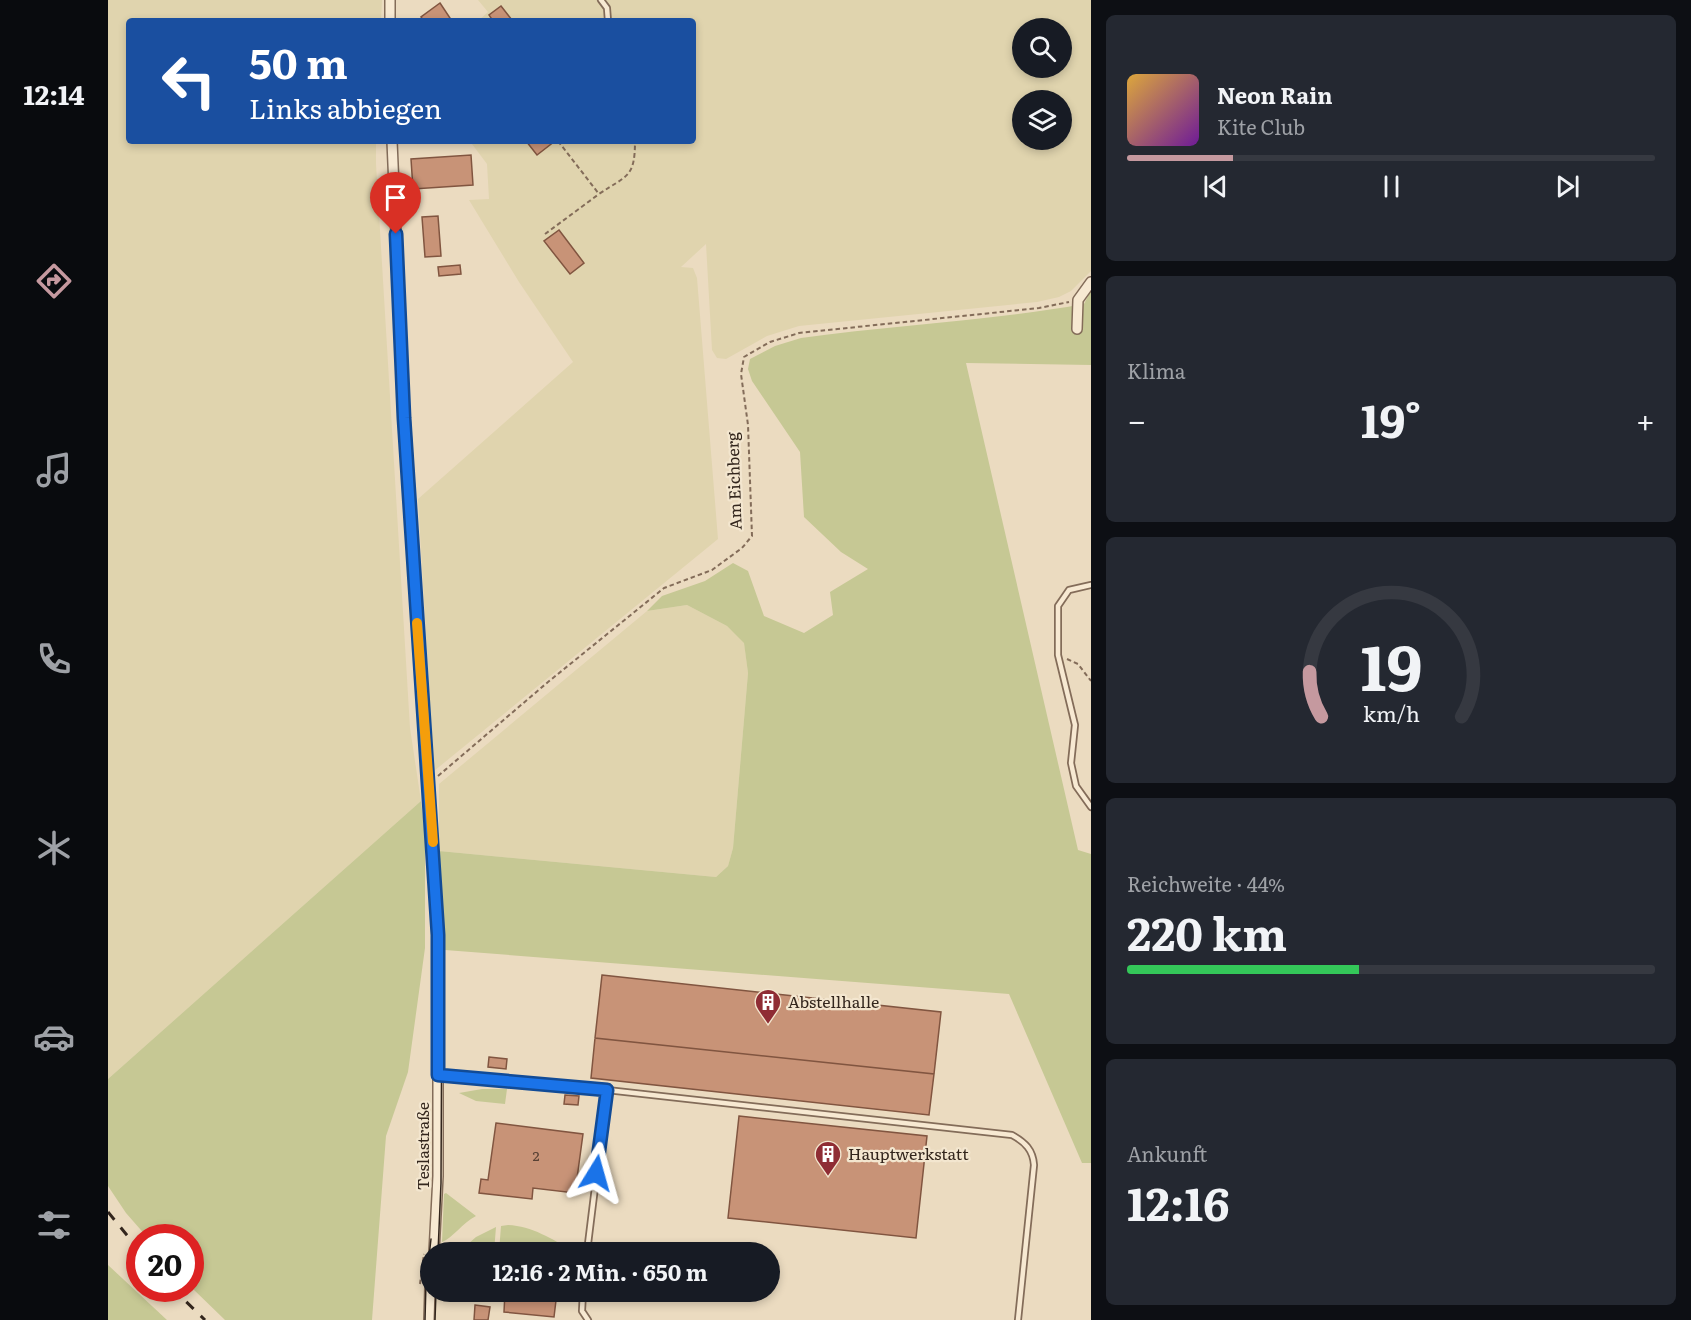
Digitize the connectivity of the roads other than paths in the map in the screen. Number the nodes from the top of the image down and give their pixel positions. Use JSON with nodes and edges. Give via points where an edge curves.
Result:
{"nodes":[{"id":1,"x":390,"y":0,"type":"edge"},
{"id":2,"x":601,"y":0,"type":"edge"},
{"id":3,"x":390,"y":18,"type":"edge"},
{"id":4,"x":608,"y":18,"type":"edge"},
{"id":5,"x":392,"y":144,"type":"edge"},
{"id":6,"x":1091,"y":282,"type":"edge"},
{"id":7,"x":1077,"y":329,"type":"dead end"},
{"id":8,"x":1091,"y":585,"type":"edge"},
{"id":9,"x":1091,"y":807,"type":"edge"},
{"id":10,"x":438,"y":1075,"type":"junction"},
{"id":11,"x":607,"y":1090,"type":"junction"},
{"id":12,"x":435,"y":1242,"type":"edge"},
{"id":13,"x":588,"y":1242,"type":"edge"},
{"id":14,"x":430,"y":1302,"type":"edge"},
{"id":15,"x":582,"y":1302,"type":"edge"},
{"id":16,"x":429,"y":1320,"type":"edge"},
{"id":17,"x":588,"y":1320,"type":"edge"},
{"id":18,"x":1018,"y":1320,"type":"edge"}],
"edges":[{"from":1,"to":3,"type":"street"},
{"from":2,"to":4,"type":"lane"},
{"from":5,"to":10,"type":"street","name":"Teslastraße","via":[[402,384],[438,935]]},
{"from":6,"to":7,"type":"street","via":[[1078,300]]},
{"from":8,"to":9,"type":"lane","via":[[1069,590],[1058,606],[1058,655],[1075,724],[1071,763],[1076,786]]},
{"from":10,"to":11,"type":"lane"},
{"from":10,"to":12,"type":"street","name":"Teslastraße"},
{"from":11,"to":13,"type":"lane"},
{"from":11,"to":18,"type":"lane","via":[[1005,1133],[1017,1138],[1030,1149],[1034,1165]]},
{"from":14,"to":16,"type":"street"},
{"from":15,"to":17,"type":"lane","via":[[582,1314]]}]}
